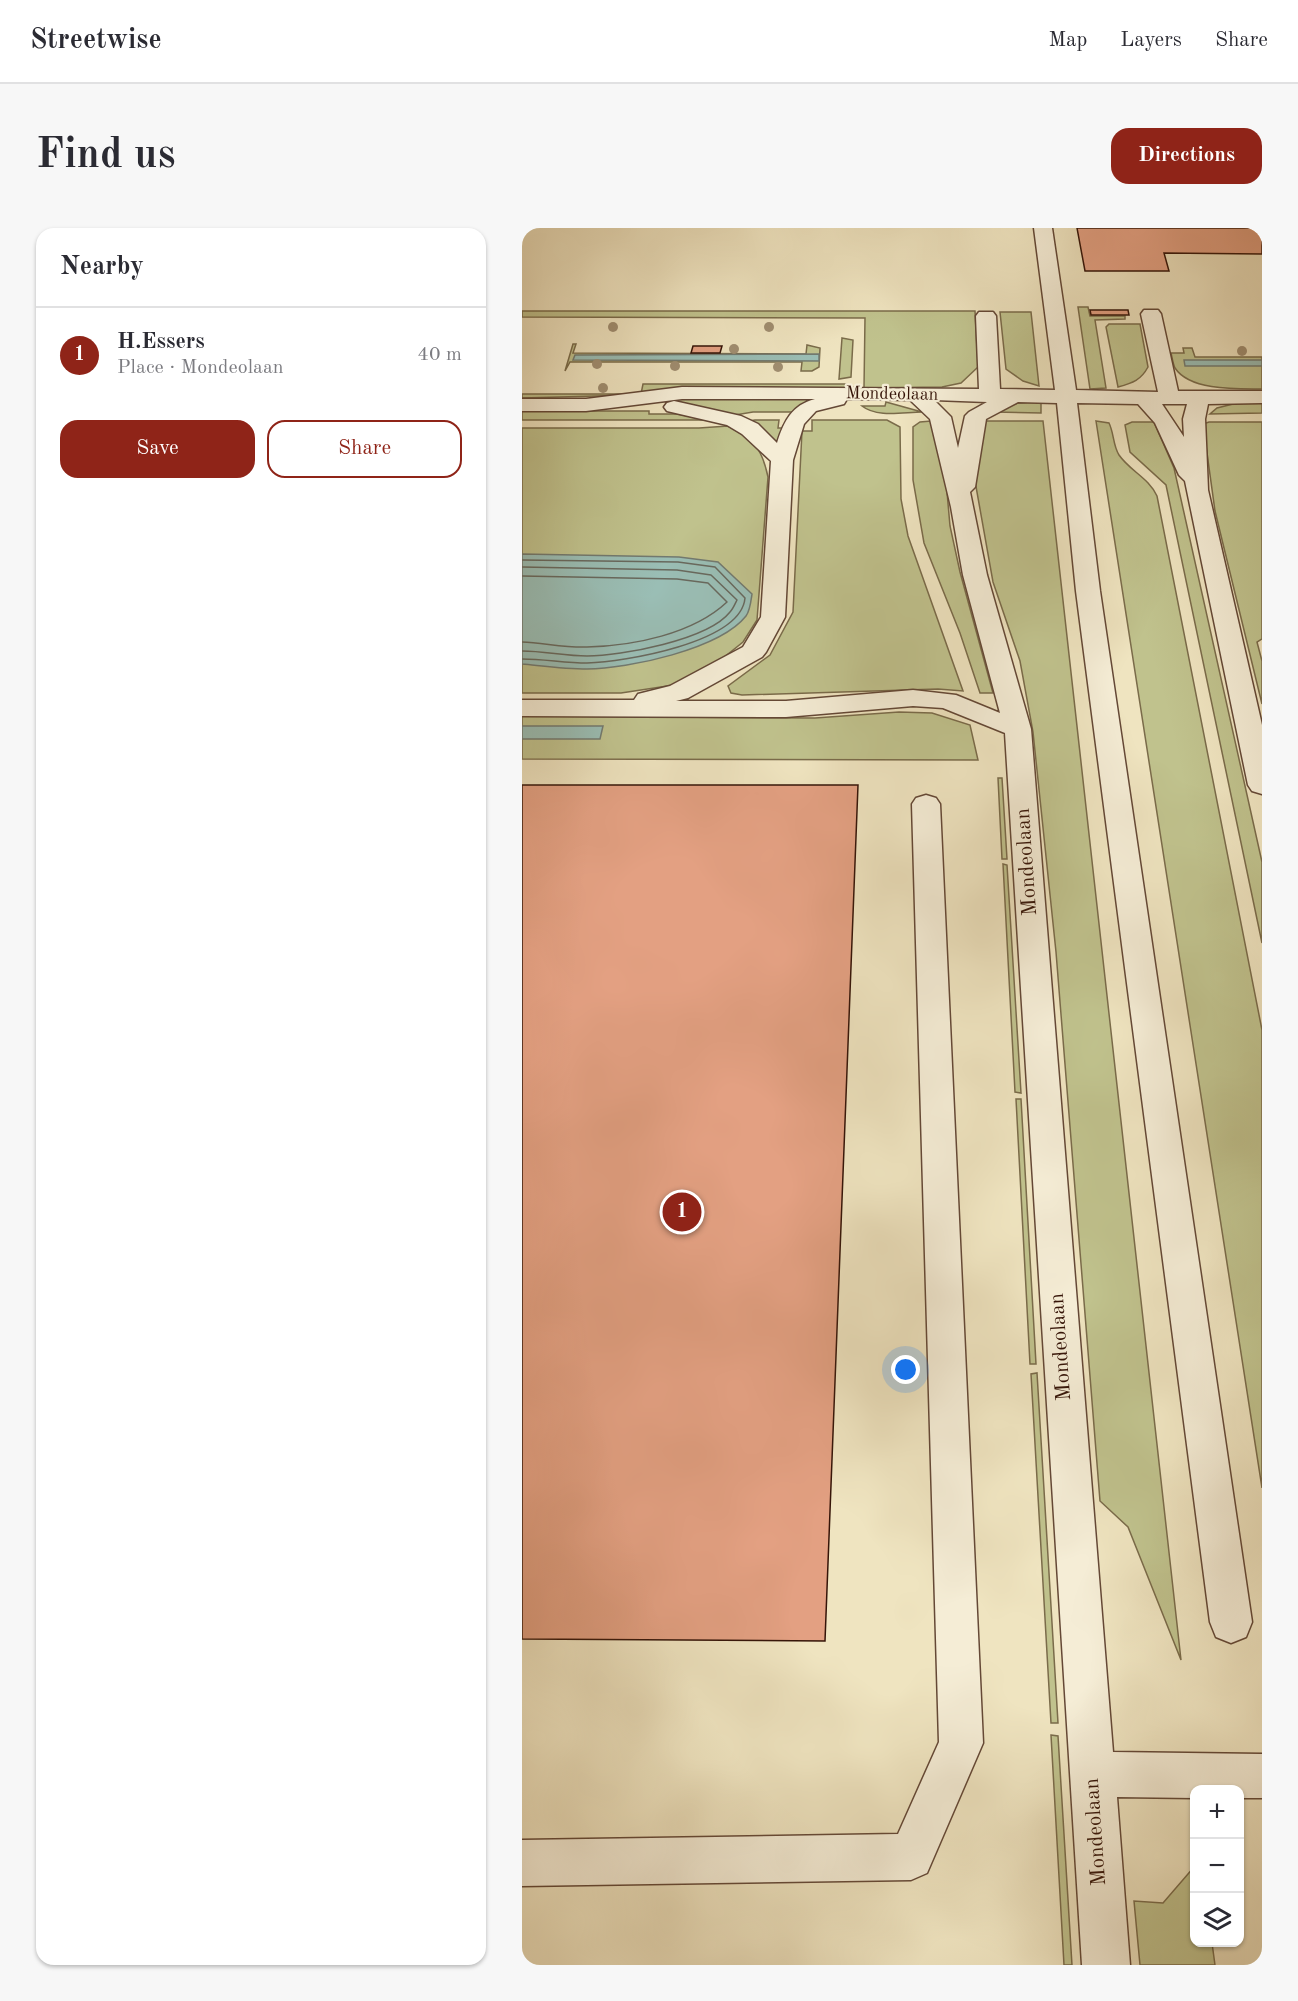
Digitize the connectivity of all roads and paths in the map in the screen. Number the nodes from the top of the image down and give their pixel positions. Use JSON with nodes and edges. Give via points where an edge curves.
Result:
{"nodes":[{"id":1,"x":1043,"y":228,"type":"edge"},
{"id":2,"x":1151,"y":314,"type":"dead end"},
{"id":3,"x":986,"y":316,"type":"dead end"},
{"id":4,"x":886,"y":393,"type":"junction"},
{"id":5,"x":916,"y":394,"type":"junction"},
{"id":6,"x":990,"y":396,"type":"junction"},
{"id":7,"x":1013,"y":396,"type":"junction"},
{"id":8,"x":1065,"y":397,"type":"junction"},
{"id":9,"x":1169,"y":397,"type":"junction"},
{"id":10,"x":1199,"y":397,"type":"junction"},
{"id":11,"x":1262,"y":397,"type":"edge"},
{"id":12,"x":1143,"y":398,"type":"junction"},
{"id":13,"x":522,"y":405,"type":"edge"},
{"id":14,"x":586,"y":405,"type":"junction"},
{"id":15,"x":782,"y":460,"type":"junction"},
{"id":16,"x":1197,"y":490,"type":"junction"},
{"id":17,"x":962,"y":507,"type":"junction"},
{"id":18,"x":522,"y":708,"type":"edge"},
{"id":19,"x":610,"y":709,"type":"junction"},
{"id":20,"x":1018,"y":729,"type":"junction"},
{"id":21,"x":1262,"y":785,"type":"edge"},
{"id":22,"x":926,"y":804,"type":"dead end"},
{"id":23,"x":1231,"y":1622,"type":"dead end"},
{"id":24,"x":1092,"y":1774,"type":"junction"},
{"id":25,"x":1262,"y":1776,"type":"edge"},
{"id":26,"x":522,"y":1863,"type":"edge"},
{"id":27,"x":1106,"y":1965,"type":"edge"}],
"edges":[{"from":1,"to":8,"type":"street"},
{"from":2,"to":9,"type":"street"},
{"from":3,"to":6,"type":"street"},
{"from":4,"to":5,"type":"street","name":"Mondeolaan"},
{"from":4,"to":14,"type":"street","name":"Mondeolaan","via":[[682,393]]},
{"from":4,"to":15,"type":"street","via":[[809,406],[794,422]]},
{"from":5,"to":6,"type":"street","name":"Mondeolaan"},
{"from":5,"to":17,"type":"street","via":[[940,417]]},
{"from":6,"to":7,"type":"street","name":"Mondeolaan"},
{"from":7,"to":8,"type":"street","name":"Mondeolaan"},
{"from":7,"to":17,"type":"street","via":[[976,416]]},
{"from":8,"to":12,"type":"street","name":"Mondeolaan"},
{"from":8,"to":23,"type":"street","via":[[1088,591]]},
{"from":9,"to":10,"type":"street","name":"Mondeolaan"},
{"from":9,"to":12,"type":"street","name":"Mondeolaan"},
{"from":10,"to":11,"type":"street","name":"Mondeolaan"},
{"from":10,"to":16,"type":"street","via":[[1194,418]]},
{"from":12,"to":16,"type":"street","via":[[1164,418]]},
{"from":13,"to":14,"type":"street","name":"Mondeolaan"},
{"from":14,"to":15,"type":"street","via":[[680,407],[734,420],[750,429]]},
{"from":15,"to":19,"type":"street","via":[[773,617],[753,652],[679,692]]},
{"from":16,"to":21,"type":"street"},
{"from":17,"to":20,"type":"street","name":"Mondeolaan","via":[[975,575]]},
{"from":18,"to":19,"type":"street"},
{"from":19,"to":20,"type":"street","via":[[786,709],[913,698],[948,701]]},
{"from":20,"to":24,"type":"street","name":"Mondeolaan"},
{"from":22,"to":26,"type":"street","via":[[961,1743],[910,1857]]},
{"from":24,"to":25,"type":"street"},
{"from":24,"to":27,"type":"street","name":"Mondeolaan"}]}
